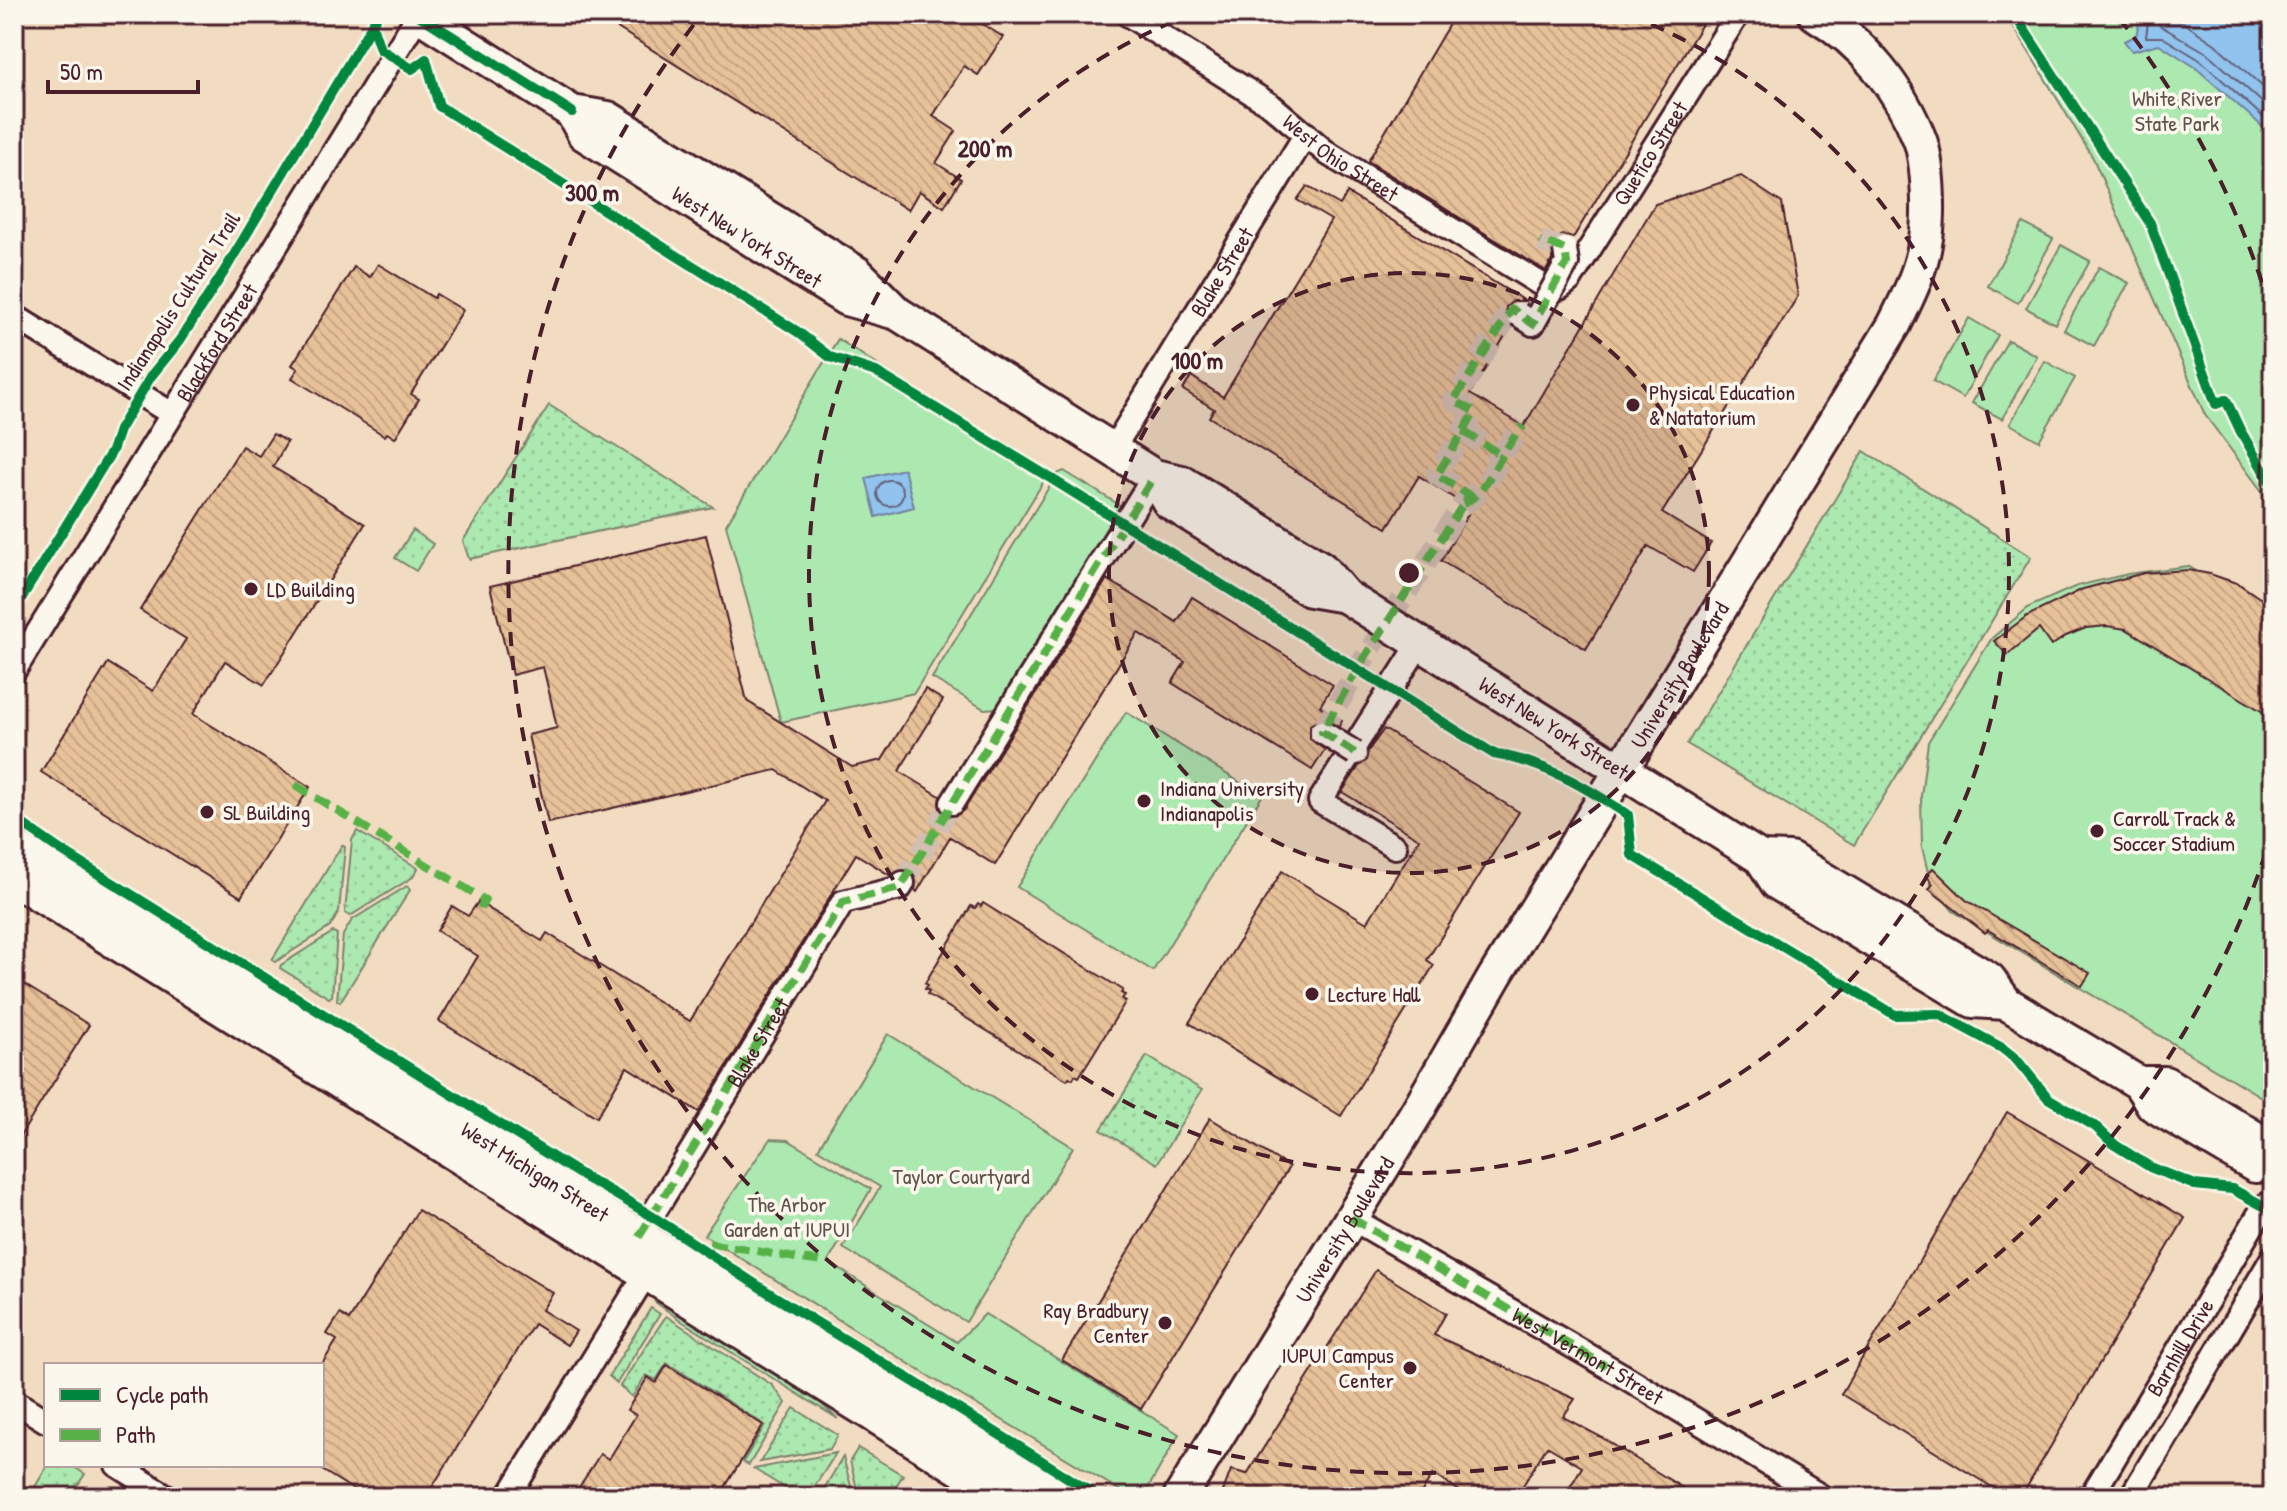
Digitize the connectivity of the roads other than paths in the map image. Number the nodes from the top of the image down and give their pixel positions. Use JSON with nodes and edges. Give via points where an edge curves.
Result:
{"nodes":[{"id":1,"x":418,"y":14,"type":"edge"},
{"id":2,"x":1127,"y":14,"type":"edge"},
{"id":3,"x":1738,"y":14,"type":"edge"},
{"id":4,"x":1815,"y":14,"type":"edge"},
{"id":5,"x":1306,"y":134,"type":"junction"},
{"id":6,"x":1565,"y":249,"type":"dead end"},
{"id":7,"x":1560,"y":288,"type":"joint"},
{"id":8,"x":1518,"y":314,"type":"tunnel mouth"},
{"id":9,"x":14,"y":316,"type":"edge"},
{"id":10,"x":172,"y":414,"type":"junction"},
{"id":11,"x":1113,"y":449,"type":"junction"},
{"id":12,"x":1154,"y":476,"type":"junction"},
{"id":13,"x":1420,"y":643,"type":"junction"},
{"id":14,"x":14,"y":671,"type":"edge"},
{"id":15,"x":1322,"y":732,"type":"dead end"},
{"id":16,"x":1355,"y":753,"type":"dead end"},
{"id":17,"x":1622,"y":770,"type":"junction"},
{"id":18,"x":952,"y":803,"type":"tunnel mouth"},
{"id":19,"x":14,"y":847,"type":"edge"},
{"id":20,"x":1395,"y":847,"type":"dead end"},
{"id":21,"x":14,"y":879,"type":"edge"},
{"id":22,"x":903,"y":883,"type":"tunnel mouth"},
{"id":23,"x":2139,"y":1083,"type":"junction"},
{"id":24,"x":2273,"y":1158,"type":"edge"},
{"id":25,"x":2273,"y":1165,"type":"edge"},
{"id":26,"x":2273,"y":1203,"type":"edge"},
{"id":27,"x":1351,"y":1218,"type":"junction"},
{"id":28,"x":639,"y":1237,"type":"junction"},
{"id":29,"x":2273,"y":1257,"type":"edge"},
{"id":30,"x":646,"y":1274,"type":"junction"},
{"id":31,"x":14,"y":1401,"type":"edge"},
{"id":32,"x":44,"y":1420,"type":"edge"},
{"id":33,"x":120,"y":1467,"type":"edge"},
{"id":34,"x":168,"y":1497,"type":"edge"},
{"id":35,"x":508,"y":1497,"type":"edge"},
{"id":36,"x":1005,"y":1497,"type":"edge"},
{"id":37,"x":1058,"y":1497,"type":"edge"},
{"id":38,"x":1180,"y":1497,"type":"edge"},
{"id":39,"x":1822,"y":1497,"type":"edge"},
{"id":40,"x":2091,"y":1497,"type":"edge"},
{"id":41,"x":2131,"y":1497,"type":"edge"}],
"edges":[{"from":1,"to":10,"type":"street","name":"Blackford Street"},
{"from":1,"to":11,"type":"main road","name":"West New York Street","via":[[572,112],[584,134],[846,299],[897,313]]},
{"from":2,"to":5,"type":"street","name":"West Ohio Street","via":[[1272,106]]},
{"from":3,"to":7,"type":"street","name":"Quetico Street","via":[[1570,280]]},
{"from":4,"to":17,"type":"main road","name":"University Boulevard","via":[[1858,43],[1892,87],[1921,142],[1928,199],[1926,238],[1914,284],[1894,325]]},
{"from":5,"to":7,"type":"street","name":"West Ohio Street","via":[[1327,153],[1547,288]]},
{"from":5,"to":11,"type":"street","name":"Blake Street"},
{"from":6,"to":8,"type":"street","bridge":true,"via":[[1567,263],[1533,324]]},
{"from":9,"to":10,"type":"street"},
{"from":10,"to":14,"type":"street","name":"Blackford Street"},
{"from":11,"to":12,"type":"main road","name":"West New York Street"},
{"from":12,"to":13,"type":"main road","name":"West New York Street","via":[[1182,482],[1321,568],[1345,596]]},
{"from":12,"to":18,"type":"street"},
{"from":13,"to":17,"type":"main road","name":"West New York Street"},
{"from":13,"to":20,"type":"street","via":[[1320,801]]},
{"from":15,"to":16,"type":"street","bridge":true},
{"from":17,"to":23,"type":"main road","name":"West New York Street","via":[[1761,858],[1790,859],[1989,979],[2006,1003]]},
{"from":17,"to":27,"type":"main road","name":"University Boulevard"},
{"from":19,"to":28,"type":"main road","name":"West Michigan Street"},
{"from":21,"to":30,"type":"main road","name":"West Michigan Street"},
{"from":22,"to":28,"type":"street","name":"Blake Street","via":[[843,902]]},
{"from":23,"to":24,"type":"main road","name":"West New York Street","via":[[2165,1083],[2265,1144]]},
{"from":23,"to":25,"type":"main road","name":"West New York Street","via":[[2153,1105],[2255,1166]]},
{"from":26,"to":40,"type":"street","name":"Barnhill Drive","via":[[2264,1206]]},
{"from":27,"to":38,"type":"main road","name":"University Boulevard"},
{"from":27,"to":39,"type":"street","name":"West Vermont Street"},
{"from":28,"to":37,"type":"main road","name":"West Michigan Street"},
{"from":29,"to":41,"type":"street","name":"Barnhill Drive"},
{"from":30,"to":35,"type":"street"},
{"from":30,"to":36,"type":"main road","name":"West Michigan Street"},
{"from":31,"to":32,"type":"street"},
{"from":33,"to":34,"type":"street"}]}
